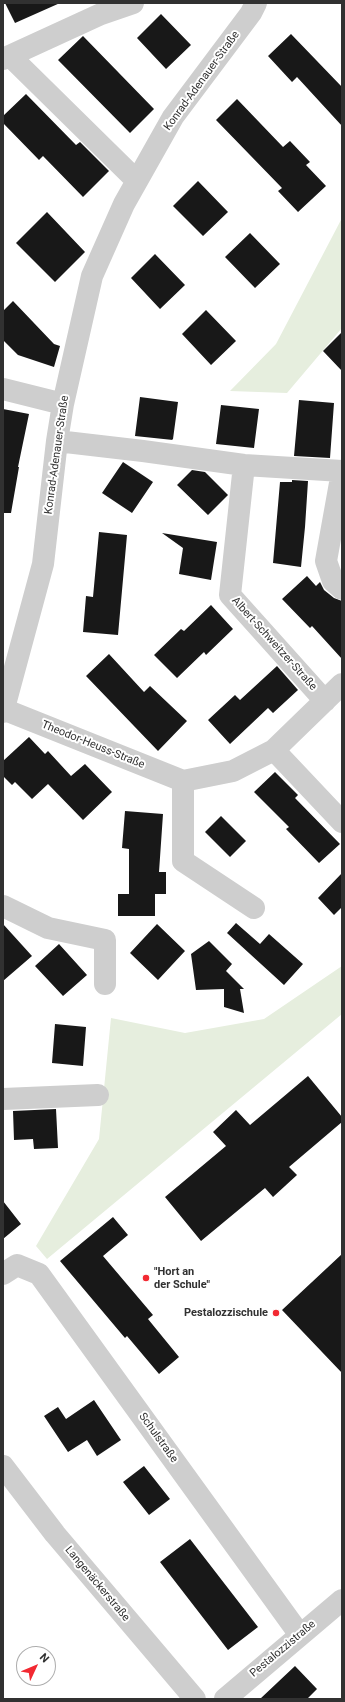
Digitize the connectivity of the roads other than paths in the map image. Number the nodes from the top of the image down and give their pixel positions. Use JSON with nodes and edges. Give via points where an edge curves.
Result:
{"nodes":[{"id":1,"x":133,"y":3,"type":"edge"},
{"id":2,"x":256,"y":3,"type":"edge"},
{"id":3,"x":6,"y":57,"type":"edge"},
{"id":4,"x":137,"y":181,"type":"junction"},
{"id":5,"x":3,"y":390,"type":"edge"},
{"id":6,"x":63,"y":404,"type":"junction"},
{"id":7,"x":57,"y":441,"type":"junction"},
{"id":8,"x":244,"y":465,"type":"junction"},
{"id":9,"x":342,"y":472,"type":"edge"},
{"id":10,"x":342,"y":590,"type":"edge"},
{"id":11,"x":342,"y":684,"type":"edge"},
{"id":12,"x":326,"y":701,"type":"junction"},
{"id":13,"x":4,"y":710,"type":"edge"},
{"id":14,"x":274,"y":750,"type":"junction"},
{"id":15,"x":183,"y":781,"type":"junction"},
{"id":16,"x":342,"y":822,"type":"edge"},
{"id":17,"x":3,"y":906,"type":"edge"},
{"id":18,"x":254,"y":908,"type":"dead end"},
{"id":19,"x":105,"y":984,"type":"dead end"},
{"id":20,"x":98,"y":1095,"type":"dead end"},
{"id":21,"x":3,"y":1099,"type":"edge"},
{"id":22,"x":3,"y":1274,"type":"edge"},
{"id":23,"x":3,"y":1466,"type":"edge"},
{"id":24,"x":342,"y":1600,"type":"edge"},
{"id":25,"x":300,"y":1635,"type":"junction"},
{"id":26,"x":195,"y":1699,"type":"edge"},
{"id":27,"x":225,"y":1699,"type":"edge"}],
"edges":[{"from":1,"to":3,"type":"street","via":[[101,14]]},
{"from":2,"to":4,"type":"street","name":"Konrad-Adenauer-Straße","via":[[173,117]]},
{"from":3,"to":4,"type":"street"},
{"from":4,"to":6,"type":"street","name":"Konrad-Adenauer-Straße","via":[[92,276]]},
{"from":5,"to":6,"type":"street"},
{"from":6,"to":7,"type":"street","name":"Konrad-Adenauer-Straße"},
{"from":7,"to":8,"type":"street"},
{"from":7,"to":13,"type":"street","name":"Konrad-Adenauer-Straße","via":[[43,564]]},
{"from":8,"to":9,"type":"street"},
{"from":8,"to":12,"type":"street","name":"Albert-Schweitzer-Straße","via":[[230,595]]},
{"from":9,"to":10,"type":"street","via":[[326,561],[333,580]]},
{"from":11,"to":12,"type":"street"},
{"from":12,"to":14,"type":"street"},
{"from":13,"to":15,"type":"street","name":"Theodor-Heuss-Straße"},
{"from":14,"to":15,"type":"street","via":[[233,771]]},
{"from":14,"to":16,"type":"street"},
{"from":15,"to":18,"type":"street","via":[[183,861]]},
{"from":17,"to":19,"type":"street","via":[[48,928],[105,940]]},
{"from":20,"to":21,"type":"street"},
{"from":22,"to":25,"type":"street","name":"Schulstraße","via":[[17,1265],[39,1274]]},
{"from":23,"to":26,"type":"street","name":"Langenäckerstraße","via":[[55,1534]]},
{"from":24,"to":25,"type":"street","name":"Pestalozzistraße"},
{"from":25,"to":27,"type":"street","name":"Pestalozzistraße"}]}
